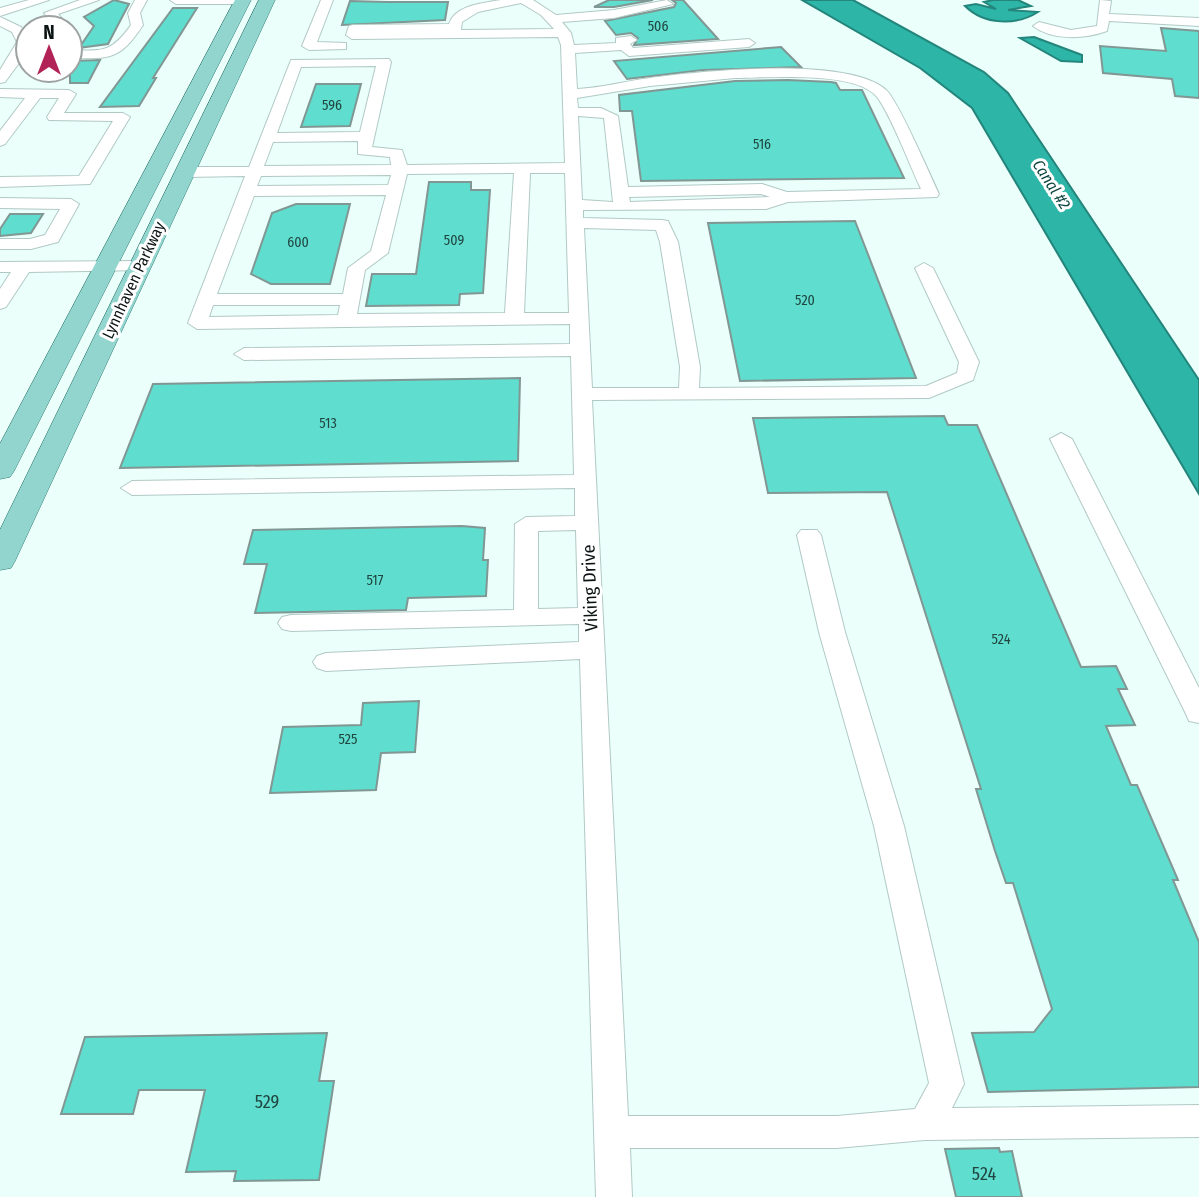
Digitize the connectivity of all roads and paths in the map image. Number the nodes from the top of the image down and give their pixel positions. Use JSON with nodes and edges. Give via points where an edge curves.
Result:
{"nodes":[{"id":1,"x":43,"y":0,"type":"edge"},
{"id":2,"x":93,"y":0,"type":"edge"},
{"id":3,"x":141,"y":0,"type":"edge"},
{"id":4,"x":176,"y":0,"type":"edge"},
{"id":5,"x":243,"y":0,"type":"edge"},
{"id":6,"x":267,"y":0,"type":"edge"},
{"id":7,"x":327,"y":0,"type":"edge"},
{"id":8,"x":526,"y":0,"type":"edge"},
{"id":9,"x":1108,"y":1,"type":"edge"},
{"id":10,"x":503,"y":4,"type":"junction"},
{"id":11,"x":667,"y":4,"type":"dead end"},
{"id":12,"x":0,"y":12,"type":"edge"},
{"id":13,"x":51,"y":14,"type":"edge"},
{"id":14,"x":1102,"y":17,"type":"junction"},
{"id":15,"x":554,"y":19,"type":"junction"},
{"id":16,"x":1199,"y":22,"type":"edge"},
{"id":17,"x":1039,"y":26,"type":"dead end"},
{"id":18,"x":454,"y":31,"type":"junction"},
{"id":19,"x":527,"y":34,"type":"junction"},
{"id":20,"x":679,"y":37,"type":"dead end"},
{"id":21,"x":567,"y":41,"type":"junction"},
{"id":22,"x":749,"y":43,"type":"dead end"},
{"id":23,"x":625,"y":46,"type":"junction"},
{"id":24,"x":84,"y":54,"type":"edge"},
{"id":25,"x":0,"y":93,"type":"edge"},
{"id":26,"x":36,"y":93,"type":"junction"},
{"id":27,"x":579,"y":106,"type":"junction"},
{"id":28,"x":366,"y":136,"type":"junction"},
{"id":29,"x":267,"y":138,"type":"junction"},
{"id":30,"x":0,"y":141,"type":"edge"},
{"id":31,"x":574,"y":168,"type":"junction"},
{"id":32,"x":522,"y":169,"type":"junction"},
{"id":33,"x":400,"y":170,"type":"junction"},
{"id":34,"x":255,"y":171,"type":"junction"},
{"id":35,"x":185,"y":172,"type":"junction"},
{"id":36,"x":0,"y":182,"type":"edge"},
{"id":37,"x":395,"y":190,"type":"junction"},
{"id":38,"x":247,"y":191,"type":"junction"},
{"id":39,"x":621,"y":199,"type":"junction"},
{"id":40,"x":0,"y":203,"type":"edge"},
{"id":41,"x":575,"y":214,"type":"junction"},
{"id":42,"x":52,"y":237,"type":"junction"},
{"id":43,"x":0,"y":238,"type":"edge"},
{"id":44,"x":0,"y":244,"type":"edge"},
{"id":45,"x":106,"y":266,"type":"junction"},
{"id":46,"x":140,"y":266,"type":"junction"},
{"id":47,"x":0,"y":267,"type":"edge"},
{"id":48,"x":23,"y":267,"type":"junction"},
{"id":49,"x":924,"y":268,"type":"dead end"},
{"id":50,"x":350,"y":299,"type":"junction"},
{"id":51,"x":206,"y":300,"type":"junction"},
{"id":52,"x":0,"y":303,"type":"edge"},
{"id":53,"x":579,"y":318,"type":"junction"},
{"id":54,"x":514,"y":319,"type":"junction"},
{"id":55,"x":346,"y":320,"type":"junction"},
{"id":56,"x":581,"y":350,"type":"junction"},
{"id":57,"x":244,"y":354,"type":"dead end"},
{"id":58,"x":583,"y":394,"type":"junction"},
{"id":59,"x":689,"y":394,"type":"junction"},
{"id":60,"x":1061,"y":439,"type":"dead end"},
{"id":61,"x":0,"y":471,"type":"edge"},
{"id":62,"x":586,"y":481,"type":"junction"},
{"id":63,"x":132,"y":488,"type":"dead end"},
{"id":64,"x":588,"y":523,"type":"junction"},
{"id":65,"x":809,"y":535,"type":"dead end"},
{"id":66,"x":0,"y":561,"type":"edge"},
{"id":67,"x":591,"y":616,"type":"junction"},
{"id":68,"x":526,"y":618,"type":"junction"},
{"id":69,"x":292,"y":623,"type":"dead end"},
{"id":70,"x":593,"y":650,"type":"junction"},
{"id":71,"x":326,"y":662,"type":"dead end"},
{"id":72,"x":1199,"y":714,"type":"edge"},
{"id":73,"x":1199,"y":1121,"type":"edge"},
{"id":74,"x":925,"y":1124,"type":"junction"},
{"id":75,"x":612,"y":1132,"type":"junction"},
{"id":76,"x":614,"y":1197,"type":"edge"}],
"edges":[{"from":1,"to":12,"type":"street"},
{"from":2,"to":13,"type":"street"},
{"from":3,"to":24,"type":"street","via":[[134,13],[137,25],[121,50]]},
{"from":4,"to":5,"type":"street"},
{"from":5,"to":45,"type":"main road","name":"Lynnhaven Parkway"},
{"from":6,"to":35,"type":"main road","name":"Lynnhaven Parkway"},
{"from":7,"to":19,"type":"street","via":[[309,46],[510,45],[524,42]]},
{"from":8,"to":10,"type":"street"},
{"from":8,"to":15,"type":"street"},
{"from":9,"to":14,"type":"street"},
{"from":10,"to":18,"type":"street","via":[[474,9],[456,20]]},
{"from":10,"to":19,"type":"street","via":[[519,12]]},
{"from":11,"to":15,"type":"street"},
{"from":14,"to":16,"type":"street"},
{"from":14,"to":17,"type":"street","via":[[1103,29],[1094,33],[1060,33]]},
{"from":15,"to":21,"type":"street"},
{"from":18,"to":18,"type":"street","via":[[352,35],[354,29]]},
{"from":18,"to":19,"type":"street"},
{"from":19,"to":21,"type":"street"},
{"from":20,"to":23,"type":"street","via":[[621,41]]},
{"from":21,"to":23,"type":"street"},
{"from":21,"to":27,"type":"street","name":"Viking Drive"},
{"from":22,"to":23,"type":"street","via":[[629,52]]},
{"from":25,"to":26,"type":"street"},
{"from":26,"to":30,"type":"street"},
{"from":26,"to":36,"type":"street","via":[[69,93],[54,117],[123,117],[84,181]]},
{"from":27,"to":31,"type":"street","name":"Viking Drive"},
{"from":27,"to":39,"type":"street","via":[[611,116]]},
{"from":27,"to":39,"type":"street","via":[[598,93],[650,82],[831,74],[882,93],[931,194]]},
{"from":28,"to":29,"type":"street"},
{"from":28,"to":29,"type":"street","via":[[384,62],[296,63]]},
{"from":28,"to":33,"type":"street","via":[[363,151],[397,152]]},
{"from":29,"to":34,"type":"street"},
{"from":31,"to":32,"type":"street"},
{"from":31,"to":41,"type":"street","name":"Viking Drive"},
{"from":32,"to":33,"type":"street"},
{"from":32,"to":54,"type":"street"},
{"from":33,"to":34,"type":"street"},
{"from":33,"to":37,"type":"street"},
{"from":34,"to":35,"type":"street"},
{"from":34,"to":38,"type":"street"},
{"from":35,"to":46,"type":"main road","name":"Lynnhaven Parkway"},
{"from":37,"to":38,"type":"street"},
{"from":37,"to":50,"type":"street","via":[[379,253],[357,268]]},
{"from":38,"to":51,"type":"street"},
{"from":39,"to":41,"type":"street"},
{"from":40,"to":42,"type":"street","via":[[71,204]]},
{"from":41,"to":53,"type":"street","name":"Viking Drive"},
{"from":41,"to":59,"type":"street","via":[[650,222],[666,230],[690,367]]},
{"from":42,"to":43,"type":"street"},
{"from":42,"to":44,"type":"street","via":[[31,244]]},
{"from":45,"to":46,"type":"street"},
{"from":45,"to":48,"type":"street"},
{"from":45,"to":61,"type":"main road","name":"Lynnhaven Parkway"},
{"from":46,"to":66,"type":"main road","name":"Lynnhaven Parkway"},
{"from":47,"to":48,"type":"street"},
{"from":48,"to":52,"type":"street"},
{"from":49,"to":59,"type":"street","via":[[968,362],[966,376],[929,392]]},
{"from":50,"to":51,"type":"street"},
{"from":50,"to":55,"type":"street"},
{"from":51,"to":55,"type":"street","via":[[197,323]]},
{"from":53,"to":54,"type":"street"},
{"from":53,"to":56,"type":"street","name":"Viking Drive"},
{"from":54,"to":55,"type":"street"},
{"from":56,"to":57,"type":"street"},
{"from":56,"to":58,"type":"street","name":"Viking Drive"},
{"from":58,"to":59,"type":"street"},
{"from":58,"to":62,"type":"street","name":"Viking Drive"},
{"from":60,"to":72,"type":"street"},
{"from":62,"to":63,"type":"street"},
{"from":62,"to":64,"type":"street","name":"Viking Drive"},
{"from":64,"to":67,"type":"street","name":"Viking Drive"},
{"from":64,"to":68,"type":"street","via":[[526,524]]},
{"from":65,"to":74,"type":"street","via":[[832,632],[889,826],[947,1084]]},
{"from":67,"to":68,"type":"street"},
{"from":67,"to":70,"type":"street","name":"Viking Drive"},
{"from":68,"to":69,"type":"street"},
{"from":70,"to":71,"type":"street"},
{"from":70,"to":75,"type":"street","name":"Viking Drive"},
{"from":73,"to":74,"type":"street"},
{"from":74,"to":75,"type":"street","via":[[837,1132]]},
{"from":75,"to":76,"type":"street","name":"Viking Drive"}]}
